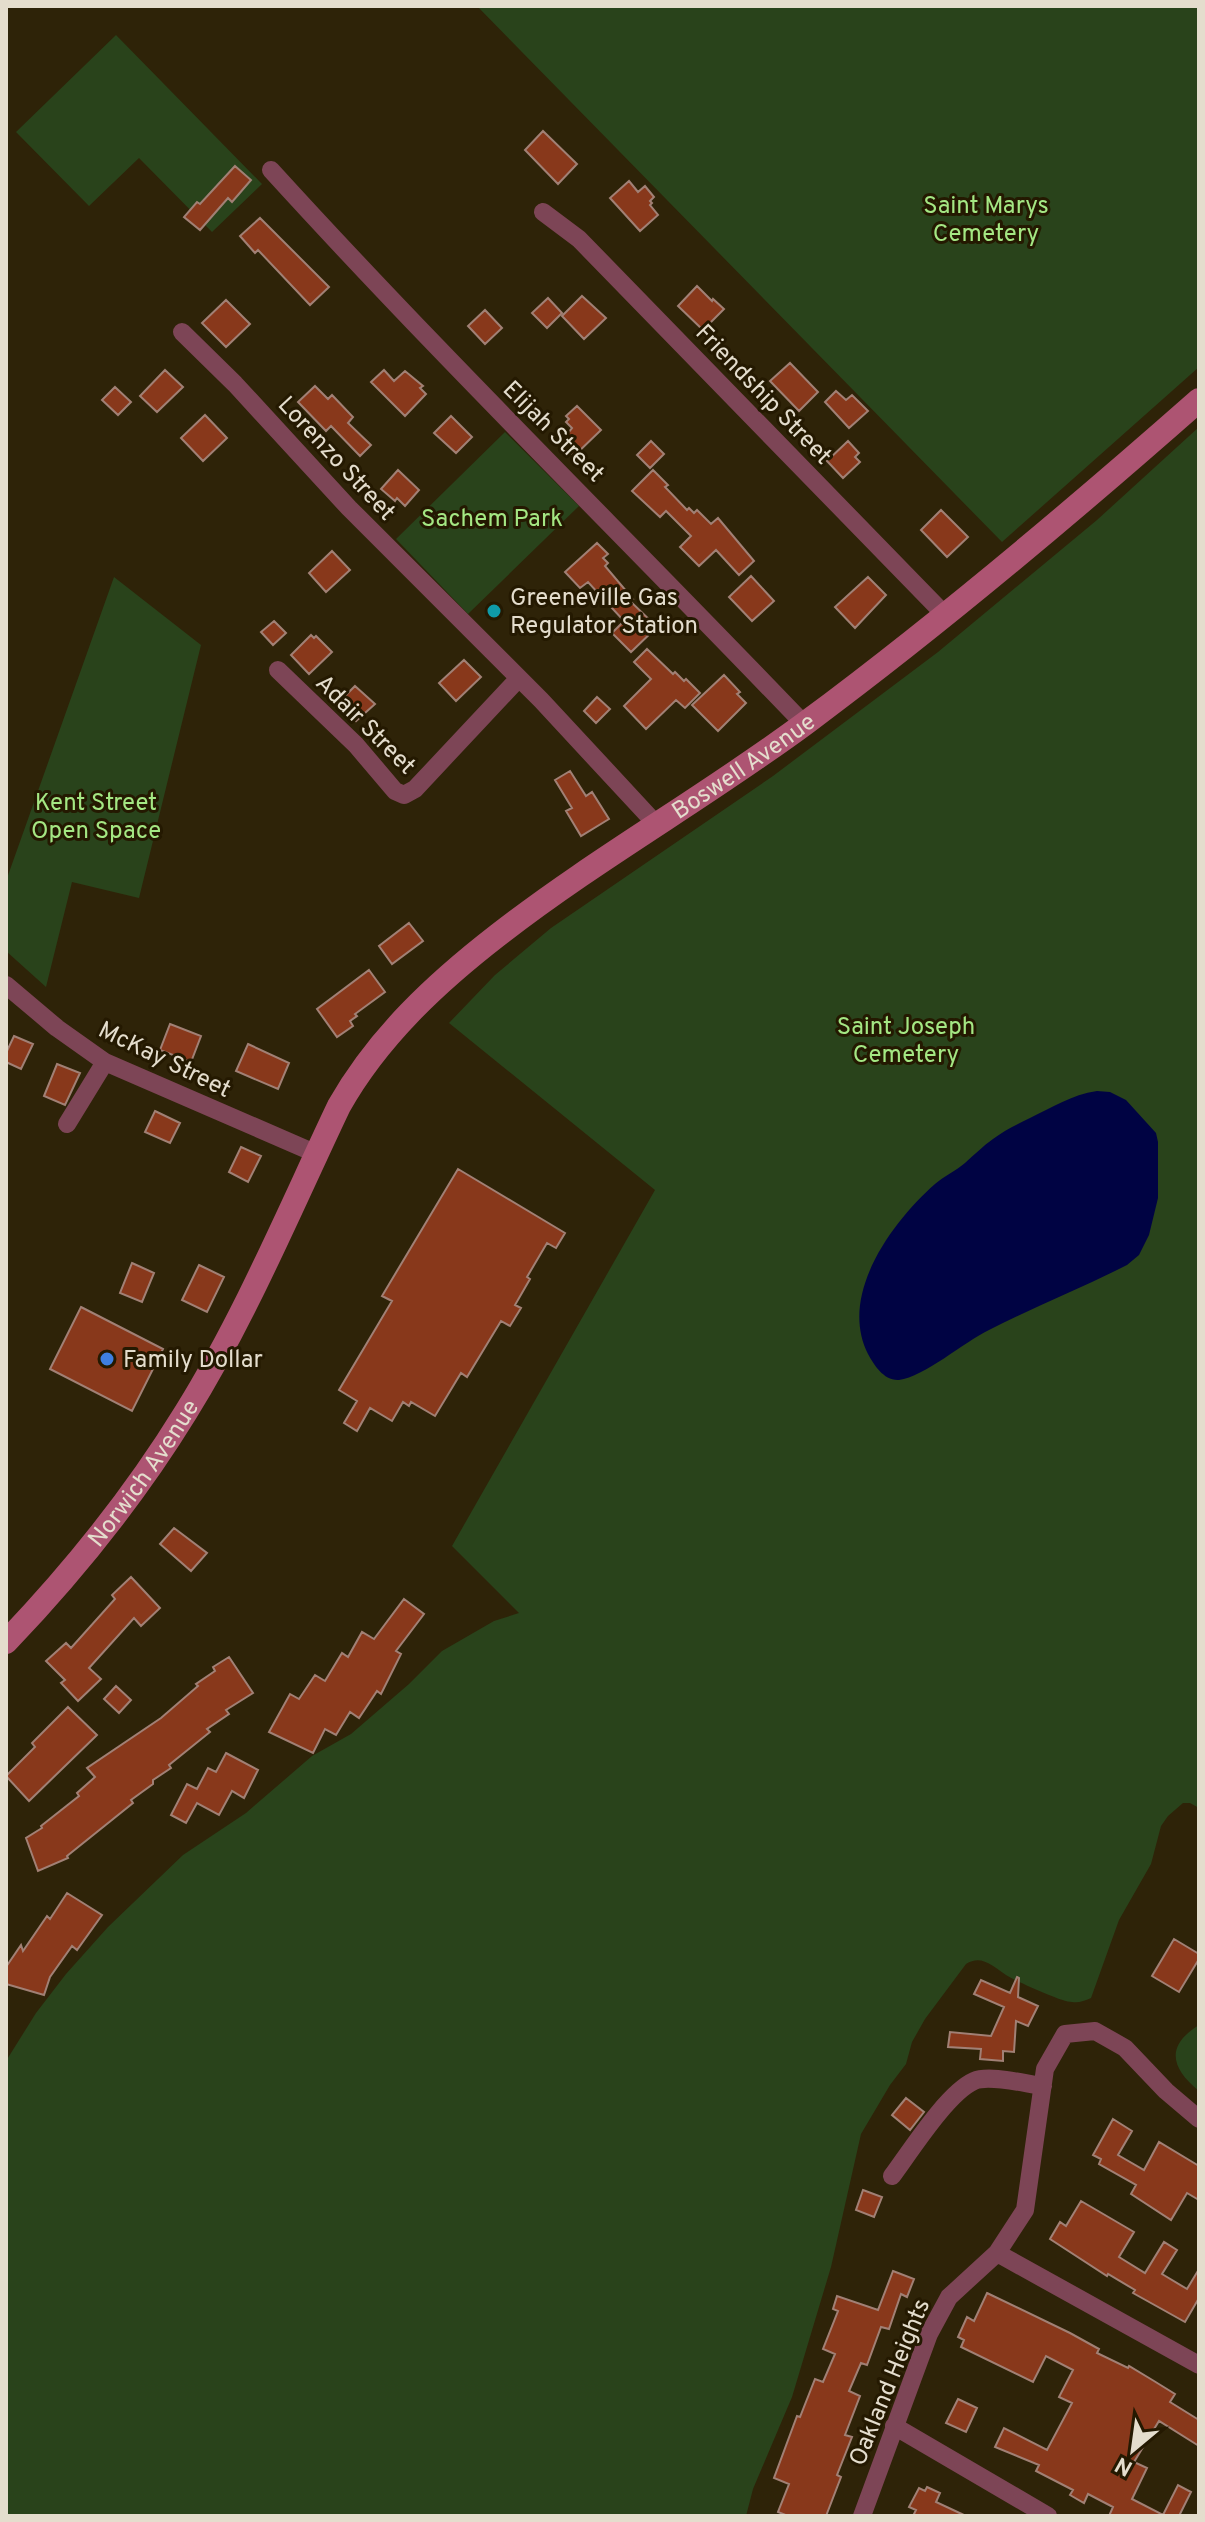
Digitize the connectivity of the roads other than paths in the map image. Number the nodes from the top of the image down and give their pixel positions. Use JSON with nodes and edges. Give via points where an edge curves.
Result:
{"nodes":[{"id":1,"x":271,"y":170,"type":"dead end"},
{"id":2,"x":543,"y":212,"type":"dead end"},
{"id":3,"x":182,"y":332,"type":"dead end"},
{"id":4,"x":1199,"y":400,"type":"edge"},
{"id":5,"x":946,"y":616,"type":"junction"},
{"id":6,"x":278,"y":670,"type":"dead end"},
{"id":7,"x":519,"y":678,"type":"junction"},
{"id":8,"x":804,"y":724,"type":"junction"},
{"id":9,"x":656,"y":824,"type":"junction"},
{"id":10,"x":6,"y":985,"type":"edge"},
{"id":11,"x":105,"y":1062,"type":"junction"},
{"id":12,"x":67,"y":1124,"type":"dead end"},
{"id":13,"x":317,"y":1154,"type":"junction"},
{"id":14,"x":6,"y":1642,"type":"edge"},
{"id":15,"x":1043,"y":2086,"type":"junction"},
{"id":16,"x":1199,"y":2119,"type":"edge"},
{"id":17,"x":892,"y":2176,"type":"dead end"},
{"id":18,"x":997,"y":2253,"type":"junction"},
{"id":19,"x":1199,"y":2365,"type":"edge"},
{"id":20,"x":894,"y":2426,"type":"junction"},
{"id":21,"x":862,"y":2516,"type":"edge"},
{"id":22,"x":1048,"y":2516,"type":"edge"}],
"edges":[{"from":1,"to":8,"type":"street","name":"Elijah Street","via":[[377,286]]},
{"from":2,"to":5,"type":"street","name":"Friendship Street","via":[[579,239]]},
{"from":3,"to":7,"type":"street","name":"Lorenzo Street"},
{"from":4,"to":5,"type":"main road","name":"Boswell Avenue"},
{"from":5,"to":8,"type":"main road","name":"Boswell Avenue"},
{"from":6,"to":7,"type":"street","name":"Adair Street","via":[[404,795]]},
{"from":7,"to":9,"type":"street","name":"Lorenzo Street"},
{"from":8,"to":9,"type":"main road","name":"Boswell Avenue"},
{"from":9,"to":13,"type":"main road","name":"Boswell Avenue","via":[[540,902],[459,965],[408,1014],[356,1077]]},
{"from":10,"to":11,"type":"street","name":"McKay Street"},
{"from":11,"to":12,"type":"street"},
{"from":11,"to":13,"type":"street","name":"McKay Street"},
{"from":13,"to":14,"type":"main road","name":"Norwich Avenue","via":[[224,1346],[179,1423],[86,1553]]},
{"from":15,"to":16,"type":"street","name":"Oakland Heights","via":[[1045,2069],[1065,2034],[1095,2031],[1125,2048]]},
{"from":15,"to":17,"type":"street","via":[[975,2080],[954,2096]]},
{"from":15,"to":18,"type":"street","name":"Oakland Heights","via":[[1025,2210]]},
{"from":18,"to":19,"type":"street"},
{"from":18,"to":20,"type":"street","name":"Oakland Heights","via":[[949,2297]]},
{"from":20,"to":21,"type":"street","name":"Oakland Heights"},
{"from":20,"to":22,"type":"street"}]}
